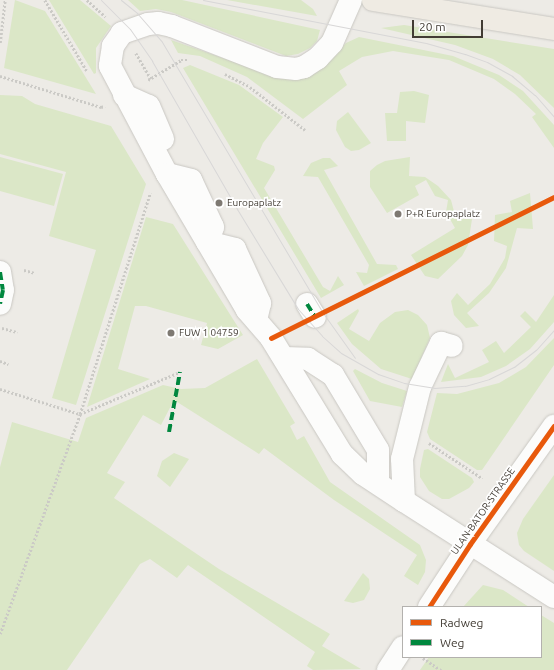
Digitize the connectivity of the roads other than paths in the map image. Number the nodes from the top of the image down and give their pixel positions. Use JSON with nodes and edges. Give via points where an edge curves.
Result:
{"nodes":[{"id":1,"x":351,"y":0,"type":"edge"},
{"id":2,"x":375,"y":0,"type":"edge"},
{"id":3,"x":554,"y":29,"type":"edge"},
{"id":4,"x":0,"y":272,"type":"edge"},
{"id":5,"x":0,"y":304,"type":"edge"},
{"id":6,"x":452,"y":346,"type":"dead end"},
{"id":7,"x":284,"y":358,"type":"junction"},
{"id":8,"x":554,"y":426,"type":"edge"},
{"id":9,"x":378,"y":483,"type":"junction"},
{"id":10,"x":404,"y":501,"type":"junction"},
{"id":11,"x":470,"y":544,"type":"junction"},
{"id":12,"x":554,"y":597,"type":"edge"},
{"id":13,"x":430,"y":606,"type":"edge"},
{"id":14,"x":402,"y":649,"type":"edge"},
{"id":15,"x":388,"y":670,"type":"edge"}],
"edges":[{"from":1,"to":7,"type":"street","via":[[341,27],[325,51],[311,64],[296,69],[266,63],[172,26],[158,23],[130,29],[117,39],[110,55],[113,76],[124,95],[149,106],[173,160],[167,174],[247,310]]},
{"from":2,"to":3,"type":"main road"},
{"from":4,"to":5,"type":"street","via":[[3,290]]},
{"from":6,"to":10,"type":"street","via":[[441,343],[420,387],[402,459]]},
{"from":7,"to":9,"type":"street","via":[[342,454]]},
{"from":7,"to":9,"type":"street","via":[[312,360],[333,376],[378,450]]},
{"from":8,"to":11,"type":"street","name":"ULAN-BATOR-STRASSE"},
{"from":9,"to":10,"type":"street"},
{"from":10,"to":11,"type":"street"},
{"from":11,"to":12,"type":"street","name":"ULAN-BATOR-STRASSE"},
{"from":11,"to":13,"type":"street","name":"ULAN-BATOR-STRASSE"},
{"from":14,"to":15,"type":"street"}]}
